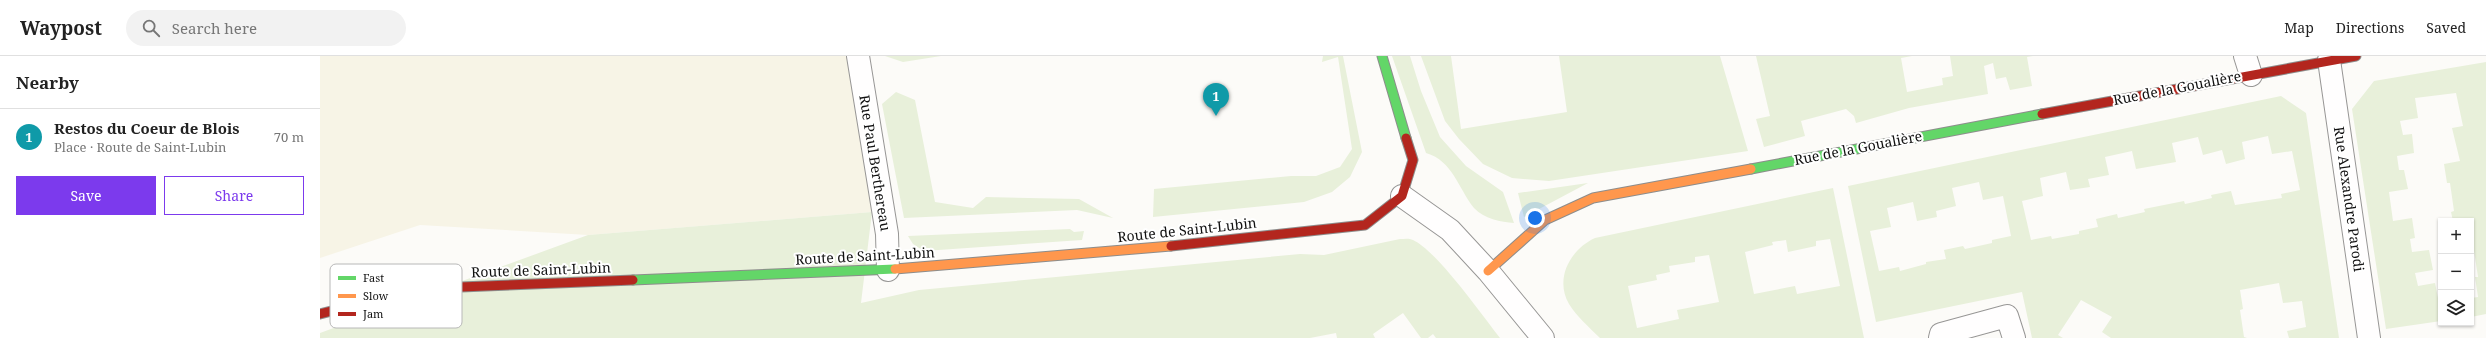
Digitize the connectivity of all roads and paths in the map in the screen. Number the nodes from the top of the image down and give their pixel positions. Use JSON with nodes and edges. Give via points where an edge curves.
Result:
{"nodes":[{"id":1,"x":858,"y":56,"type":"edge"},
{"id":2,"x":1382,"y":56,"type":"edge"},
{"id":3,"x":2356,"y":56,"type":"edge"},
{"id":4,"x":2329,"y":60,"type":"junction"},
{"id":5,"x":2248,"y":65,"type":"edge"},
{"id":6,"x":1402,"y":196,"type":"junction"},
{"id":7,"x":888,"y":270,"type":"junction"},
{"id":8,"x":1488,"y":271,"type":"junction"},
{"id":9,"x":462,"y":287,"type":"edge"},
{"id":10,"x":330,"y":311,"type":"edge"},
{"id":11,"x":320,"y":314,"type":"edge"},
{"id":12,"x":1543,"y":338,"type":"edge"},
{"id":13,"x":1940,"y":338,"type":"edge"},
{"id":14,"x":2014,"y":338,"type":"edge"},
{"id":15,"x":2369,"y":338,"type":"edge"}],
"edges":[{"from":1,"to":7,"type":"street","name":"Rue Paul Berthereau","via":[[887,234]]},
{"from":2,"to":6,"type":"street","via":[[1413,160]]},
{"from":3,"to":4,"type":"street","name":"Rue de la Goualière"},
{"from":4,"to":5,"type":"street","name":"Rue de la Goualière"},
{"from":4,"to":15,"type":"street","name":"Rue Alexandre Parodi"},
{"from":5,"to":8,"type":"street","name":"Rue de la Goualière","via":[[1593,198],[1545,220]]},
{"from":6,"to":7,"type":"street","name":"Route de Saint-Lubin","via":[[1365,224],[1132,250]]},
{"from":6,"to":8,"type":"street","via":[[1450,230]]},
{"from":7,"to":9,"type":"street","name":"Route de Saint-Lubin"},
{"from":8,"to":12,"type":"street"},
{"from":10,"to":11,"type":"street","name":"Route de Saint-Lubin"},
{"from":13,"to":14,"type":"street","via":[[1941,334],[2007,316]]}]}
